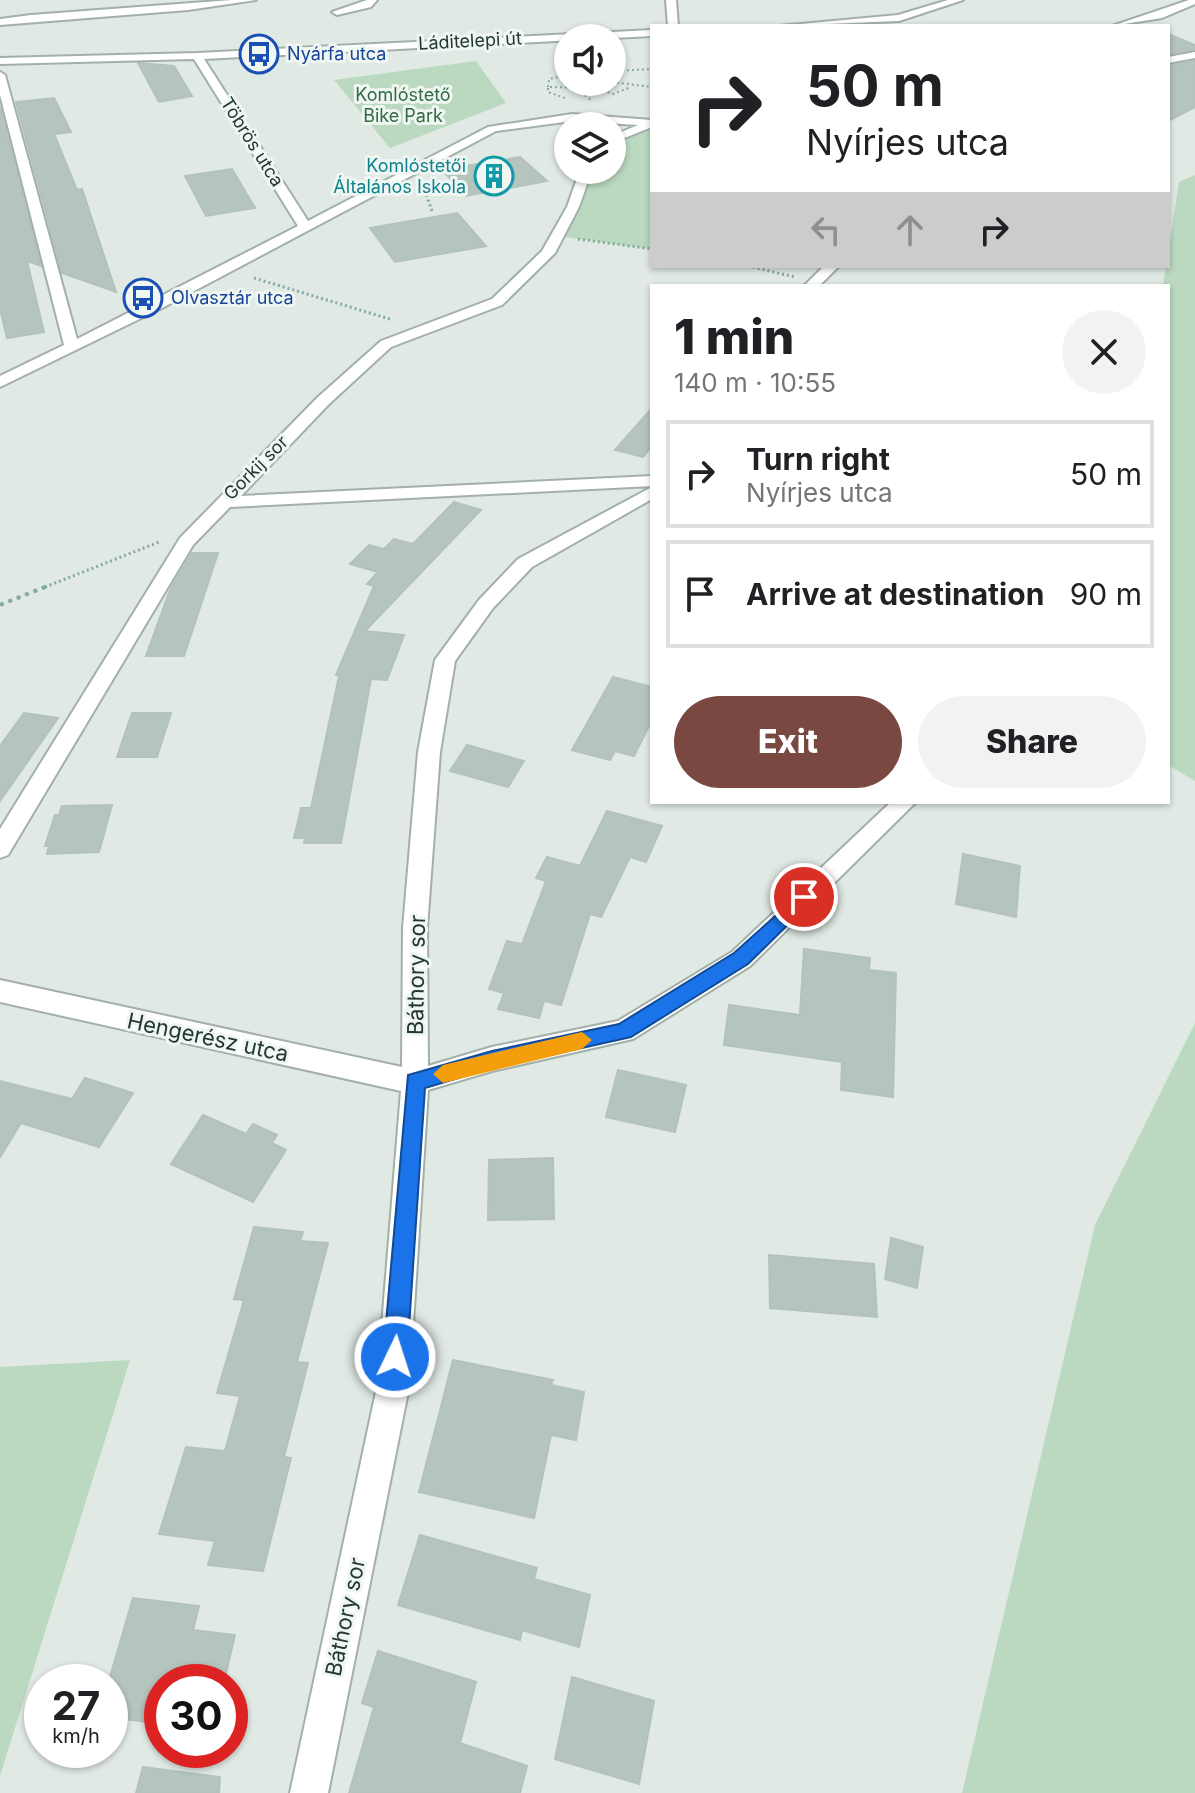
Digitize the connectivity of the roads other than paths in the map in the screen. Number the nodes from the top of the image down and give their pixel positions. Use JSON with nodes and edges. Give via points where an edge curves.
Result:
{"nodes":[{"id":1,"x":251,"y":0,"type":"edge"},
{"id":2,"x":372,"y":0,"type":"edge"},
{"id":3,"x":671,"y":0,"type":"edge"},
{"id":4,"x":958,"y":0,"type":"edge"},
{"id":5,"x":1195,"y":1,"type":"edge"},
{"id":6,"x":337,"y":12,"type":"dead end"},
{"id":7,"x":0,"y":22,"type":"edge"},
{"id":8,"x":673,"y":24,"type":"edge"},
{"id":9,"x":813,"y":24,"type":"edge"},
{"id":10,"x":1125,"y":24,"type":"edge"},
{"id":11,"x":650,"y":33,"type":"edge"},
{"id":12,"x":1195,"y":55,"type":"edge"},
{"id":13,"x":197,"y":56,"type":"junction"},
{"id":14,"x":1170,"y":60,"type":"edge"},
{"id":15,"x":0,"y":61,"type":"edge"},
{"id":16,"x":0,"y":75,"type":"edge"},
{"id":17,"x":650,"y":123,"type":"edge"},
{"id":18,"x":650,"y":124,"type":"edge"},
{"id":19,"x":626,"y":134,"type":"edge"},
{"id":20,"x":580,"y":184,"type":"edge"},
{"id":21,"x":306,"y":228,"type":"junction"},
{"id":22,"x":830,"y":268,"type":"edge"},
{"id":23,"x":814,"y":284,"type":"edge"},
{"id":24,"x":71,"y":345,"type":"junction"},
{"id":25,"x":0,"y":382,"type":"edge"},
{"id":26,"x":650,"y":481,"type":"edge"},
{"id":27,"x":650,"y":493,"type":"edge"},
{"id":28,"x":222,"y":502,"type":"junction"},
{"id":29,"x":903,"y":804,"type":"edge"},
{"id":30,"x":0,"y":849,"type":"edge"},
{"id":31,"x":0,"y":991,"type":"edge"},
{"id":32,"x":415,"y":1082,"type":"junction"},
{"id":33,"x":309,"y":1793,"type":"edge"}],
"edges":[{"from":1,"to":7,"type":"street"},
{"from":2,"to":6,"type":"street"},
{"from":3,"to":8,"type":"street"},
{"from":4,"to":9,"type":"street","via":[[899,18]]},
{"from":5,"to":10,"type":"street"},
{"from":11,"to":13,"type":"street","name":"Láditelepi út"},
{"from":12,"to":14,"type":"street"},
{"from":13,"to":15,"type":"street","name":"Láditelepi út"},
{"from":13,"to":21,"type":"street","name":"Töbrös utca"},
{"from":16,"to":24,"type":"street"},
{"from":17,"to":21,"type":"street","via":[[583,114],[531,118],[492,129]]},
{"from":18,"to":19,"type":"street"},
{"from":20,"to":28,"type":"street","name":"Gorkij sor","via":[[548,253],[497,302],[386,344]]},
{"from":21,"to":24,"type":"street"},
{"from":22,"to":23,"type":"street"},
{"from":24,"to":25,"type":"street"},
{"from":26,"to":28,"type":"street"},
{"from":27,"to":32,"type":"street","name":"Báthory sor","via":[[525,563],[486,604],[445,660],[429,752],[415,928]]},
{"from":28,"to":30,"type":"street","name":"Gorkij sor","via":[[157,586]]},
{"from":29,"to":32,"type":"street","via":[[741,959],[624,1031],[492,1059]]},
{"from":31,"to":32,"type":"street","name":"Hengerész utca"},
{"from":32,"to":33,"type":"street","name":"Báthory sor","via":[[393,1387]]}]}
